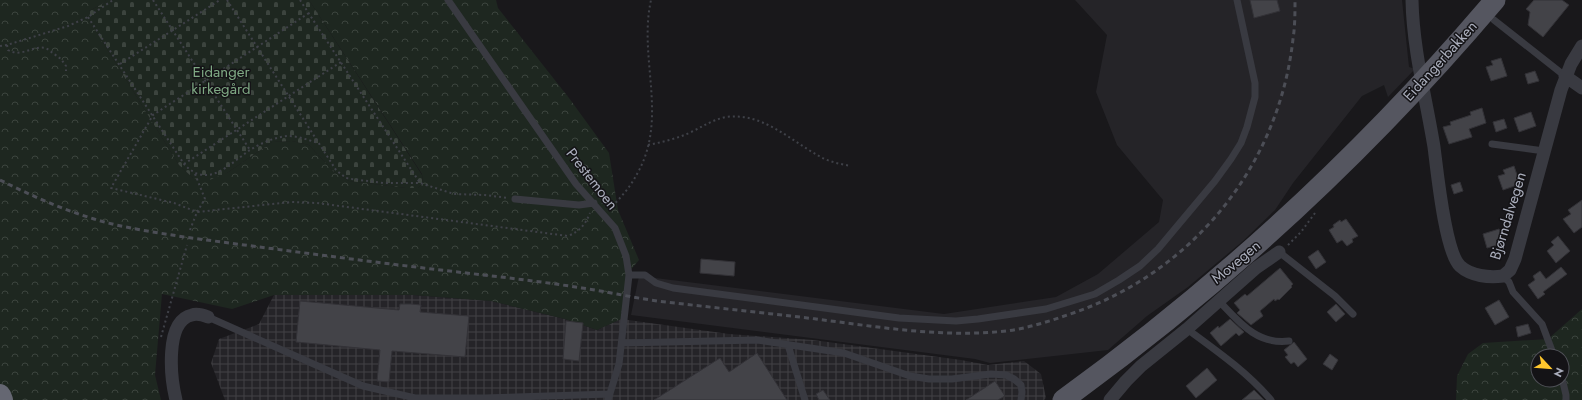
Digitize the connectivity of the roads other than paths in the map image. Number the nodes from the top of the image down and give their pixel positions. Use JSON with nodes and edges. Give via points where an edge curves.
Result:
{"nodes":[{"id":1,"x":448,"y":0,"type":"edge"},
{"id":2,"x":1237,"y":0,"type":"edge"},
{"id":3,"x":1412,"y":0,"type":"edge"},
{"id":4,"x":1495,"y":0,"type":"edge"},
{"id":5,"x":1494,"y":20,"type":"dead end"},
{"id":6,"x":1582,"y":46,"type":"edge"},
{"id":7,"x":1565,"y":76,"type":"junction"},
{"id":8,"x":1582,"y":88,"type":"edge"},
{"id":9,"x":1384,"y":122,"type":"joint"},
{"id":10,"x":1492,"y":144,"type":"dead end"},
{"id":11,"x":1544,"y":151,"type":"junction"},
{"id":12,"x":515,"y":199,"type":"road end"},
{"id":13,"x":594,"y":203,"type":"junction"},
{"id":14,"x":1280,"y":252,"type":"joint"},
{"id":15,"x":629,"y":275,"type":"junction"},
{"id":16,"x":1503,"y":276,"type":"junction"},
{"id":17,"x":1220,"y":302,"type":"junction"},
{"id":18,"x":1353,"y":314,"type":"dead end"},
{"id":19,"x":208,"y":316,"type":"joint"},
{"id":20,"x":1187,"y":329,"type":"junction"},
{"id":21,"x":1289,"y":341,"type":"dead end"},
{"id":22,"x":622,"y":343,"type":"junction"},
{"id":23,"x":788,"y":345,"type":"junction"},
{"id":24,"x":1551,"y":348,"type":"edge"},
{"id":25,"x":1564,"y":388,"type":"edge"},
{"id":26,"x":0,"y":395,"type":"edge"},
{"id":27,"x":1074,"y":396,"type":"edge"},
{"id":28,"x":609,"y":397,"type":"edge"},
{"id":29,"x":2,"y":400,"type":"edge"},
{"id":30,"x":176,"y":400,"type":"edge"},
{"id":31,"x":805,"y":400,"type":"edge"},
{"id":32,"x":1021,"y":400,"type":"edge"},
{"id":33,"x":1110,"y":400,"type":"edge"},
{"id":34,"x":1271,"y":400,"type":"edge"},
{"id":35,"x":1566,"y":400,"type":"edge"}],
"edges":[{"from":1,"to":13,"type":"lane","name":"Prestemoen","via":[[576,184]]},
{"from":2,"to":15,"type":"lane","via":[[1255,83],[1251,116],[1241,143],[1215,181],[1158,249],[1140,266],[1095,294],[1038,310],[978,319],[932,320],[899,318],[672,288],[656,283],[645,275]]},
{"from":3,"to":16,"type":"street","name":"Bjørndalvegen","via":[[1416,54],[1453,255],[1459,265],[1471,273]]},
{"from":4,"to":9,"type":"main road","name":"Eidangerbakken"},
{"from":5,"to":7,"type":"lane"},
{"from":6,"to":7,"type":"street","name":"Bjørndalvegen"},
{"from":7,"to":8,"type":"street"},
{"from":7,"to":11,"type":"street","name":"Bjørndalvegen"},
{"from":9,"to":27,"type":"main road","name":"Movegen","via":[[1257,244]]},
{"from":10,"to":11,"type":"lane"},
{"from":11,"to":16,"type":"street","name":"Bjørndalvegen","via":[[1515,259],[1510,270]]},
{"from":12,"to":13,"type":"lane","via":[[580,206]]},
{"from":13,"to":15,"type":"lane","name":"Prestemoen","via":[[614,228],[626,256]]},
{"from":14,"to":17,"type":"street","name":"Movegen","via":[[1256,268]]},
{"from":14,"to":18,"type":"lane","via":[[1335,296]]},
{"from":15,"to":22,"type":"lane","name":"Prestemoen"},
{"from":16,"to":24,"type":"lane","via":[[1513,292],[1542,324]]},
{"from":17,"to":20,"type":"street","name":"Movegen"},
{"from":17,"to":21,"type":"lane","via":[[1255,335],[1267,340]]},
{"from":19,"to":28,"type":"lane","via":[[363,386],[415,398]]},
{"from":19,"to":30,"type":"street","via":[[193,314],[186,318],[174,335],[171,370]]},
{"from":20,"to":33,"type":"street","name":"Movegen","via":[[1132,374]]},
{"from":20,"to":34,"type":"lane","via":[[1241,371]]},
{"from":22,"to":23,"type":"lane","via":[[757,340]]},
{"from":22,"to":28,"type":"lane","name":"Prestemoen"},
{"from":23,"to":31,"type":"lane"},
{"from":23,"to":32,"type":"lane","via":[[844,353],[910,376],[928,379],[991,374],[1006,376],[1020,385]]},
{"from":25,"to":35,"type":"lane"},
{"from":26,"to":29,"type":"highway"}]}
